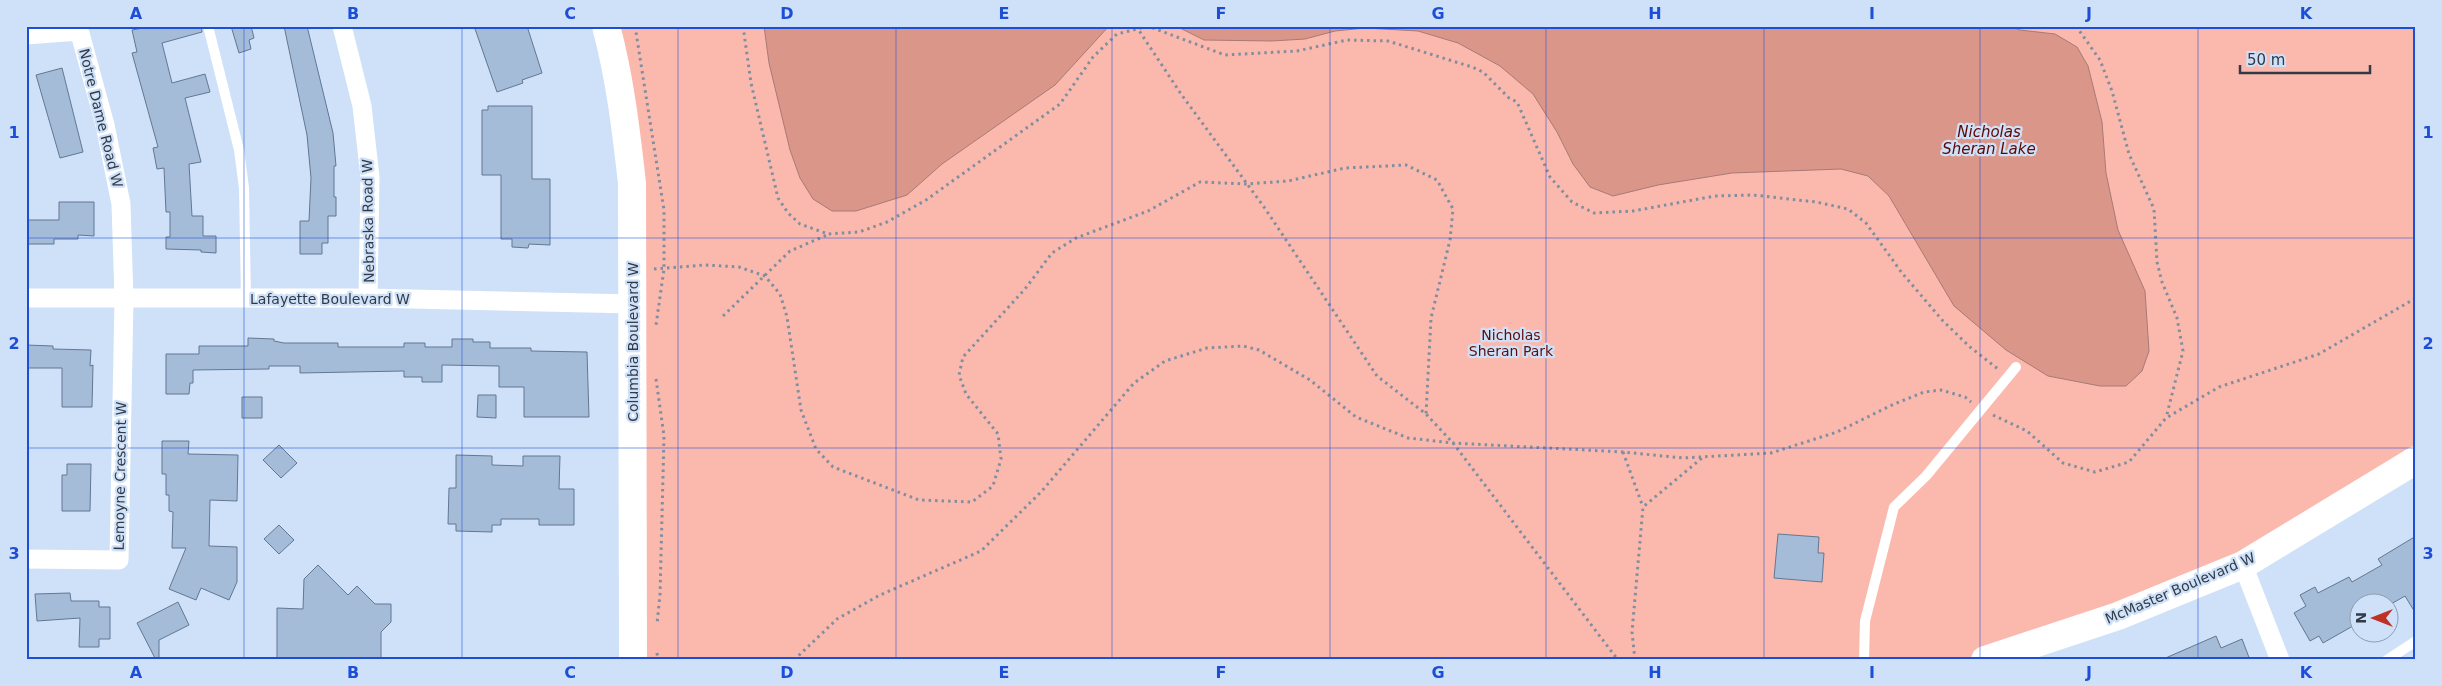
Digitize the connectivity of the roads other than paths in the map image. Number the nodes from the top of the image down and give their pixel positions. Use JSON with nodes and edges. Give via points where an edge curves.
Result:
{"nodes":[{"id":1,"x":208,"y":26,"type":"edge"},
{"id":2,"x":342,"y":26,"type":"edge"},
{"id":3,"x":606,"y":26,"type":"edge"},
{"id":4,"x":79,"y":29,"type":"edge"},
{"id":5,"x":26,"y":35,"type":"edge"},
{"id":6,"x":26,"y":298,"type":"edge"},
{"id":7,"x":368,"y":298,"type":"junction"},
{"id":8,"x":124,"y":299,"type":"junction"},
{"id":9,"x":246,"y":299,"type":"junction"},
{"id":10,"x":634,"y":304,"type":"junction"},
{"id":11,"x":2016,"y":367,"type":"dead end"},
{"id":12,"x":2416,"y":460,"type":"edge"},
{"id":13,"x":26,"y":559,"type":"edge"},
{"id":14,"x":2243,"y":565,"type":"junction"},
{"id":15,"x":2416,"y":641,"type":"edge"},
{"id":16,"x":638,"y":653,"type":"edge"},
{"id":17,"x":1864,"y":660,"type":"edge"},
{"id":18,"x":1984,"y":660,"type":"edge"},
{"id":19,"x":2280,"y":660,"type":"edge"},
{"id":20,"x":2386,"y":660,"type":"edge"}],
"edges":[{"from":1,"to":9,"type":"lane","via":[[239,150],[244,188]]},
{"from":2,"to":7,"type":"street","name":"Nebraska Road W","via":[[362,106],[370,177]]},
{"from":3,"to":10,"type":"street","name":"Columbia Boulevard W","via":[[617,65],[632,183]]},
{"from":4,"to":5,"type":"street"},
{"from":4,"to":8,"type":"street","name":"Notre Dame Road W","via":[[105,125],[121,204]]},
{"from":6,"to":8,"type":"street","name":"Lafayette Boulevard W"},
{"from":7,"to":9,"type":"street","name":"Lafayette Boulevard W"},
{"from":7,"to":10,"type":"street","name":"Lafayette Boulevard W"},
{"from":8,"to":9,"type":"street","name":"Lafayette Boulevard W"},
{"from":8,"to":13,"type":"street","name":"Lemoyne Crescent W","via":[[119,560]]},
{"from":10,"to":16,"type":"street","name":"Columbia Boulevard W"},
{"from":11,"to":17,"type":"lane","via":[[1926,476],[1894,507],[1865,621]]},
{"from":12,"to":14,"type":"street","name":"McMaster Boulevard W"},
{"from":14,"to":18,"type":"street","name":"McMaster Boulevard W","via":[[2118,616]]},
{"from":14,"to":19,"type":"street"},
{"from":15,"to":20,"type":"lane"}]}
